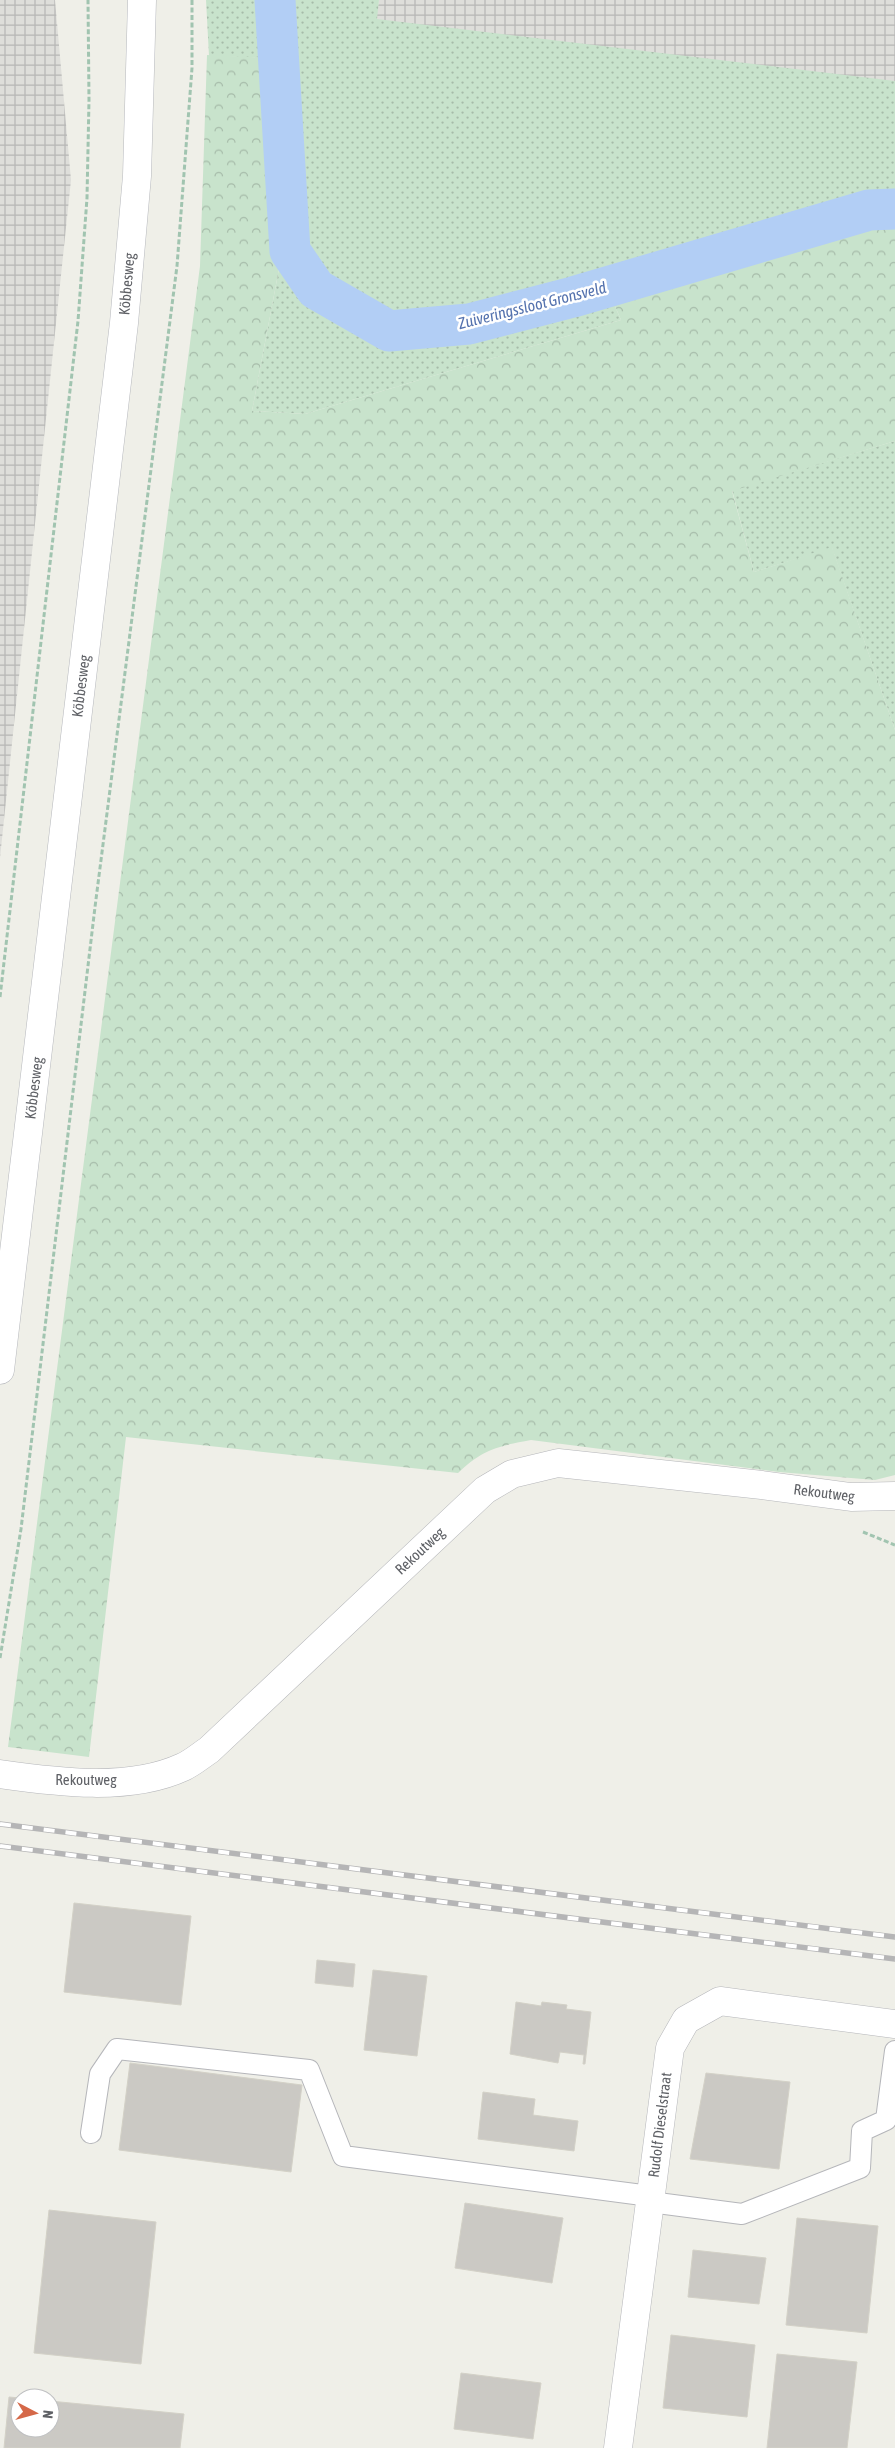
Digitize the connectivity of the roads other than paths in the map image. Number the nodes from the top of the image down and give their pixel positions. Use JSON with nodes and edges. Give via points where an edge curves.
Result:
{"nodes":[{"id":1,"x":142,"y":0,"type":"edge"},
{"id":2,"x":0,"y":1370,"type":"edge"},
{"id":3,"x":895,"y":1496,"type":"edge"},
{"id":4,"x":0,"y":1774,"type":"edge"},
{"id":5,"x":895,"y":2024,"type":"edge"},
{"id":6,"x":895,"y":2051,"type":"edge"},
{"id":7,"x":91,"y":2133,"type":"dead end"},
{"id":8,"x":650,"y":2199,"type":"junction"},
{"id":9,"x":618,"y":2448,"type":"edge"}],
"edges":[{"from":1,"to":2,"type":"street","name":"Köbbesweg","via":[[137,176],[124,322]]},
{"from":3,"to":4,"type":"street","name":"Rekoutweg","via":[[851,1498],[558,1463],[512,1474],[485,1490],[209,1750],[183,1767],[150,1778],[106,1782],[62,1782]]},
{"from":5,"to":8,"type":"street","name":"Rudolf Dieselstraat","via":[[720,2001],[686,2020],[670,2048]]},
{"from":6,"to":8,"type":"lane","via":[[886,2120],[862,2132],[860,2168],[742,2214]]},
{"from":7,"to":8,"type":"lane","via":[[100,2074],[117,2049],[309,2070],[343,2156]]},
{"from":8,"to":9,"type":"street","name":"Rudolf Dieselstraat"}]}
